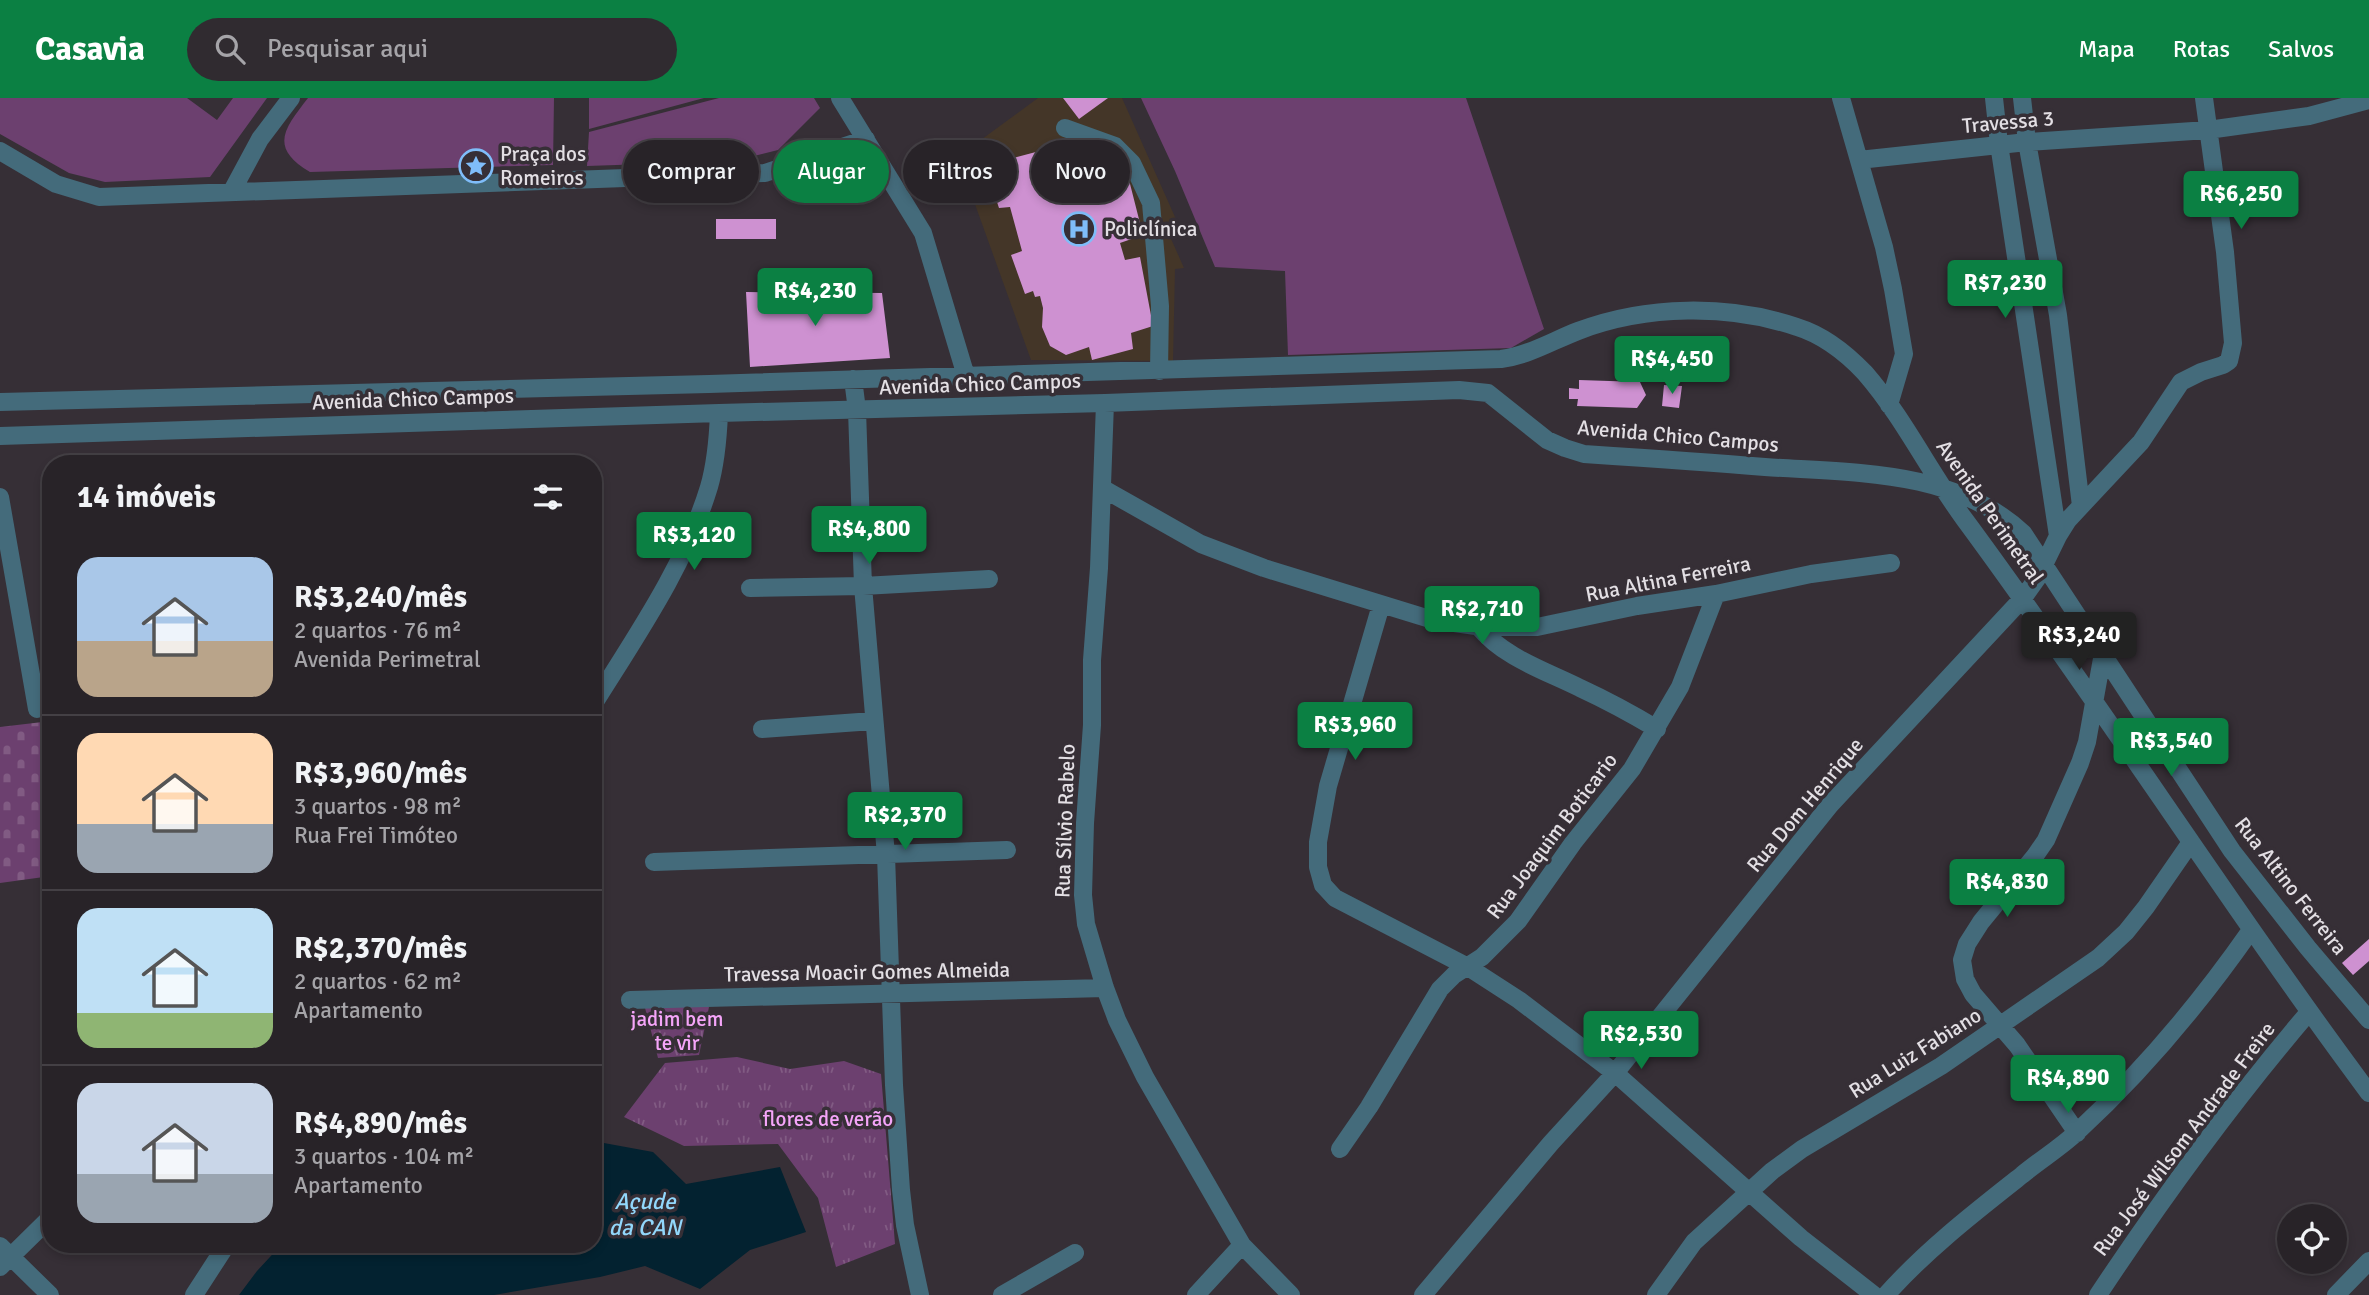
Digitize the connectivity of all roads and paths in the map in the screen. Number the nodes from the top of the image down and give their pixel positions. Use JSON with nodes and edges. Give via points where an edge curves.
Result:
{"nodes":[{"id":1,"x":291,"y":98,"type":"edge"},
{"id":2,"x":840,"y":98,"type":"edge"},
{"id":3,"x":1842,"y":98,"type":"edge"},
{"id":4,"x":1994,"y":98,"type":"edge"},
{"id":5,"x":2022,"y":98,"type":"edge"},
{"id":6,"x":2204,"y":98,"type":"edge"},
{"id":7,"x":2369,"y":100,"type":"edge"},
{"id":8,"x":1065,"y":128,"type":"dead end"},
{"id":9,"x":2208,"y":130,"type":"junction"},
{"id":10,"x":866,"y":139,"type":"junction"},
{"id":11,"x":2027,"y":142,"type":"junction"},
{"id":12,"x":1999,"y":144,"type":"junction"},
{"id":13,"x":0,"y":151,"type":"edge"},
{"id":14,"x":1859,"y":160,"type":"junction"},
{"id":15,"x":232,"y":191,"type":"junction"},
{"id":16,"x":1548,"y":345,"type":"joint"},
{"id":17,"x":1266,"y":366,"type":"junction"},
{"id":18,"x":1159,"y":371,"type":"junction"},
{"id":19,"x":967,"y":376,"type":"junction"},
{"id":20,"x":853,"y":379,"type":"junction"},
{"id":21,"x":387,"y":393,"type":"junction"},
{"id":22,"x":1267,"y":398,"type":"junction"},
{"id":23,"x":0,"y":402,"type":"edge"},
{"id":24,"x":1105,"y":403,"type":"junction"},
{"id":25,"x":1889,"y":405,"type":"junction"},
{"id":26,"x":857,"y":410,"type":"junction"},
{"id":27,"x":719,"y":413,"type":"junction"},
{"id":28,"x":388,"y":423,"type":"junction"},
{"id":29,"x":0,"y":436,"type":"edge"},
{"id":30,"x":1941,"y":487,"type":"junction"},
{"id":31,"x":1102,"y":488,"type":"junction"},
{"id":32,"x":0,"y":497,"type":"edge"},
{"id":33,"x":2081,"y":506,"type":"junction"},
{"id":34,"x":2058,"y":536,"type":"junction"},
{"id":35,"x":1891,"y":563,"type":"dead end"},
{"id":36,"x":2044,"y":564,"type":"junction"},
{"id":37,"x":989,"y":579,"type":"dead end"},
{"id":38,"x":863,"y":586,"type":"junction"},
{"id":39,"x":750,"y":588,"type":"dead end"},
{"id":40,"x":1716,"y":594,"type":"junction"},
{"id":41,"x":2022,"y":598,"type":"junction"},
{"id":42,"x":1381,"y":605,"type":"junction"},
{"id":43,"x":1478,"y":626,"type":"junction"},
{"id":44,"x":2102,"y":653,"type":"junction"},
{"id":45,"x":602,"y":690,"type":"edge"},
{"id":46,"x":2094,"y":699,"type":"junction"},
{"id":47,"x":37,"y":709,"type":"dead end"},
{"id":48,"x":873,"y":721,"type":"junction"},
{"id":49,"x":762,"y":729,"type":"dead end"},
{"id":50,"x":1657,"y":729,"type":"junction"},
{"id":51,"x":2191,"y":842,"type":"junction"},
{"id":52,"x":1007,"y":850,"type":"dead end"},
{"id":53,"x":2232,"y":851,"type":"junction"},
{"id":54,"x":886,"y":855,"type":"junction"},
{"id":55,"x":654,"y":862,"type":"dead end"},
{"id":56,"x":2210,"y":869,"type":"junction"},
{"id":57,"x":2251,"y":930,"type":"junction"},
{"id":58,"x":1468,"y":967,"type":"junction"},
{"id":59,"x":1105,"y":988,"type":"junction"},
{"id":60,"x":891,"y":994,"type":"junction"},
{"id":61,"x":630,"y":1000,"type":"dead end"},
{"id":62,"x":2309,"y":1012,"type":"junction"},
{"id":63,"x":2369,"y":1020,"type":"edge"},
{"id":64,"x":2001,"y":1026,"type":"junction"},
{"id":65,"x":1615,"y":1073,"type":"junction"},
{"id":66,"x":2369,"y":1093,"type":"edge"},
{"id":67,"x":2077,"y":1133,"type":"junction"},
{"id":68,"x":1340,"y":1149,"type":"dead end"},
{"id":69,"x":1747,"y":1192,"type":"junction"},
{"id":70,"x":42,"y":1224,"type":"edge"},
{"id":71,"x":1242,"y":1245,"type":"junction"},
{"id":72,"x":221,"y":1253,"type":"edge"},
{"id":73,"x":1075,"y":1253,"type":"dead end"},
{"id":74,"x":3,"y":1256,"type":"edge"},
{"id":75,"x":2369,"y":1261,"type":"edge"},
{"id":76,"x":50,"y":1295,"type":"edge"},
{"id":77,"x":194,"y":1295,"type":"edge"},
{"id":78,"x":920,"y":1295,"type":"edge"},
{"id":79,"x":1002,"y":1295,"type":"edge"},
{"id":80,"x":1196,"y":1295,"type":"edge"},
{"id":81,"x":1291,"y":1295,"type":"edge"},
{"id":82,"x":1423,"y":1295,"type":"edge"},
{"id":83,"x":1656,"y":1295,"type":"edge"},
{"id":84,"x":1874,"y":1295,"type":"edge"},
{"id":85,"x":1886,"y":1295,"type":"edge"},
{"id":86,"x":2098,"y":1295,"type":"edge"},
{"id":87,"x":2336,"y":1295,"type":"edge"}],
"edges":[{"from":1,"to":15,"type":"street","via":[[260,139]]},
{"from":2,"to":10,"type":"street"},
{"from":3,"to":14,"type":"street"},
{"from":4,"to":12,"type":"street"},
{"from":5,"to":11,"type":"street"},
{"from":6,"to":9,"type":"street"},
{"from":7,"to":9,"type":"street","name":"Travessa 3","via":[[2309,116]]},
{"from":8,"to":18,"type":"street","via":[[1115,146],[1132,163],[1151,203],[1160,306]]},
{"from":9,"to":11,"type":"street","name":"Travessa 3"},
{"from":9,"to":33,"type":"street","name":"Rua Dom Henrique","via":[[2227,278],[2229,361],[2181,382],[2141,442]]},
{"from":10,"to":15,"type":"street","via":[[765,173]]},
{"from":10,"to":19,"type":"street","via":[[923,233]]},
{"from":11,"to":12,"type":"street","name":"Travessa 3"},
{"from":11,"to":33,"type":"street","via":[[2057,315]]},
{"from":12,"to":14,"type":"street","name":"Travessa 3"},
{"from":12,"to":34,"type":"street"},
{"from":13,"to":15,"type":"street","via":[[56,184],[99,197]]},
{"from":14,"to":25,"type":"street","via":[[1893,289],[1904,354]]},
{"from":16,"to":17,"type":"street","name":"Avenida Chico Campos","via":[[1501,359]]},
{"from":16,"to":25,"type":"street","name":"Avenida Perimetral","via":[[1619,318],[1663,312],[1748,314],[1802,328],[1823,339],[1865,374]]},
{"from":17,"to":18,"type":"street","name":"Avenida Chico Campos"},
{"from":17,"to":22,"type":"street"},
{"from":18,"to":19,"type":"street","name":"Avenida Chico Campos"},
{"from":19,"to":20,"type":"street","name":"Avenida Chico Campos"},
{"from":20,"to":21,"type":"street","name":"Avenida Chico Campos"},
{"from":20,"to":26,"type":"street"},
{"from":21,"to":23,"type":"street","name":"Avenida Chico Campos"},
{"from":21,"to":28,"type":"street"},
{"from":22,"to":24,"type":"street","name":"Avenida Chico Campos"},
{"from":22,"to":30,"type":"street","name":"Avenida Chico Campos","via":[[1478,391],[1488,393],[1547,440],[1584,454],[1885,475]]},
{"from":24,"to":26,"type":"street","name":"Avenida Chico Campos"},
{"from":24,"to":31,"type":"street","name":"Rua Sílvio Rabelo"},
{"from":25,"to":30,"type":"street","name":"Avenida Perimetral"},
{"from":26,"to":27,"type":"street","name":"Avenida Chico Campos"},
{"from":26,"to":38,"type":"street"},
{"from":27,"to":28,"type":"street","name":"Avenida Chico Campos"},
{"from":27,"to":45,"type":"street","via":[[712,475],[692,532]]},
{"from":28,"to":29,"type":"street","name":"Avenida Chico Campos"},
{"from":30,"to":36,"type":"street","name":"Avenida Chico Campos","via":[[2012,523]]},
{"from":30,"to":41,"type":"street","name":"Avenida Perimetral"},
{"from":31,"to":42,"type":"street","name":"Rua Altina Ferreira","via":[[1201,544]]},
{"from":31,"to":59,"type":"street","name":"Rua Sílvio Rabelo","via":[[1083,895],[1088,934]]},
{"from":32,"to":47,"type":"street"},
{"from":33,"to":34,"type":"street","name":"Rua Dom Henrique"},
{"from":34,"to":36,"type":"street","name":"Rua Dom Henrique"},
{"from":35,"to":40,"type":"street","name":"Rua Altina Ferreira"},
{"from":36,"to":41,"type":"street","name":"Rua Dom Henrique"},
{"from":36,"to":44,"type":"street","name":"Rua Altino Ferreira"},
{"from":37,"to":38,"type":"street"},
{"from":38,"to":39,"type":"street"},
{"from":38,"to":48,"type":"street"},
{"from":40,"to":43,"type":"street","name":"Rua Altina Ferreira","via":[[1537,627]]},
{"from":40,"to":50,"type":"street","name":"Rua Joaquim Boticario","via":[[1680,687]]},
{"from":41,"to":46,"type":"street","name":"Avenida Perimetral"},
{"from":41,"to":65,"type":"street","name":"Rua Dom Henrique","via":[[1830,805]]},
{"from":42,"to":43,"type":"street","name":"Rua Altina Ferreira","via":[[1433,620]]},
{"from":42,"to":58,"type":"street","via":[[1328,786],[1318,867],[1323,885],[1335,898]]},
{"from":43,"to":50,"type":"street","via":[[1511,656]]},
{"from":44,"to":46,"type":"street"},
{"from":44,"to":53,"type":"street","name":"Rua Altino Ferreira"},
{"from":46,"to":51,"type":"street","name":"Avenida Perimetral"},
{"from":46,"to":64,"type":"street","via":[[2080,763],[2046,840],[1981,922],[1962,960],[1973,994]]},
{"from":48,"to":49,"type":"street"},
{"from":48,"to":54,"type":"street"},
{"from":50,"to":58,"type":"street","name":"Rua Joaquim Boticario","via":[[1518,921]]},
{"from":51,"to":56,"type":"street","name":"Avenida Perimetral"},
{"from":51,"to":64,"type":"street","name":"Rua Luiz Fabiano","via":[[2126,932],[2098,958]]},
{"from":52,"to":54,"type":"street"},
{"from":53,"to":56,"type":"street"},
{"from":53,"to":63,"type":"street","name":"Rua Altino Ferreira"},
{"from":54,"to":55,"type":"street"},
{"from":54,"to":60,"type":"street"},
{"from":56,"to":57,"type":"street","name":"Avenida Perimetral"},
{"from":57,"to":62,"type":"street","name":"Avenida Perimetral"},
{"from":57,"to":67,"type":"street","via":[[2182,1021]]},
{"from":58,"to":65,"type":"street"},
{"from":58,"to":68,"type":"street","name":"Rua Joaquim Boticario","via":[[1440,989]]},
{"from":59,"to":60,"type":"street","name":"Travessa Moacir Gomes Almeida"},
{"from":59,"to":71,"type":"street","name":"Rua Sílvio Rabelo","via":[[1144,1077]]},
{"from":60,"to":61,"type":"street","name":"Travessa Moacir Gomes Almeida"},
{"from":60,"to":78,"type":"street","via":[[901,1190]]},
{"from":62,"to":66,"type":"street","name":"Avenida Perimetral"},
{"from":62,"to":86,"type":"street","name":"Rua José Wilsom Andrade Freire","via":[[2183,1171]]},
{"from":64,"to":67,"type":"street"},
{"from":64,"to":69,"type":"street","name":"Rua Luiz Fabiano","via":[[1802,1149]]},
{"from":65,"to":69,"type":"street"},
{"from":65,"to":82,"type":"street","name":"Rua Dom Henrique"},
{"from":67,"to":85,"type":"street","via":[[1924,1255]]},
{"from":69,"to":83,"type":"street","name":"Rua Luiz Fabiano","via":[[1694,1242]]},
{"from":69,"to":84,"type":"street"},
{"from":70,"to":74,"type":"street"},
{"from":71,"to":80,"type":"street"},
{"from":71,"to":81,"type":"street","name":"Rua Sílvio Rabelo"},
{"from":72,"to":77,"type":"street"},
{"from":73,"to":79,"type":"street"},
{"from":74,"to":76,"type":"street"},
{"from":75,"to":87,"type":"street"}]}
